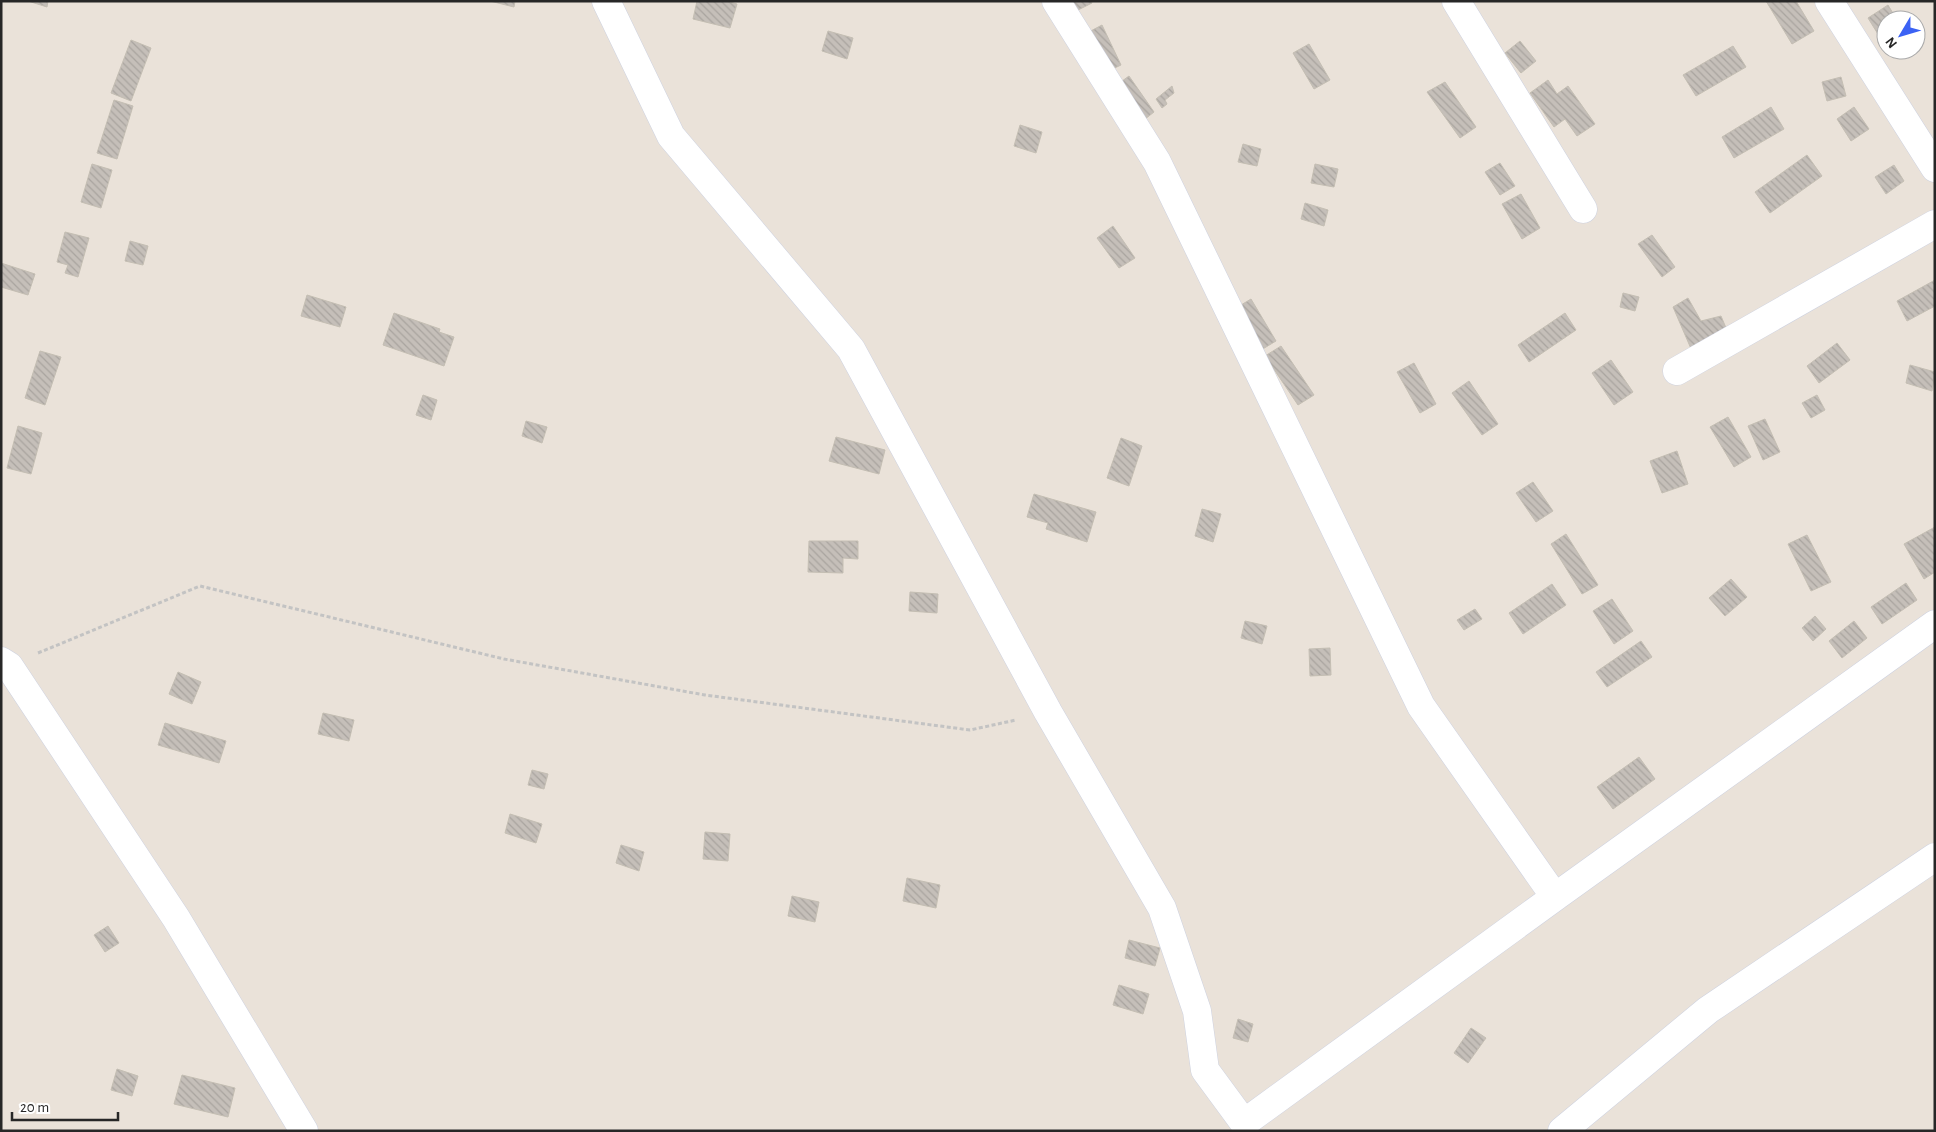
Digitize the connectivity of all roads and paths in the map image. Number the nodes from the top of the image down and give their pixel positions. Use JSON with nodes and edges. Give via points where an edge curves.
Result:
{"nodes":[{"id":1,"x":606,"y":1,"type":"edge"},
{"id":2,"x":1056,"y":1,"type":"edge"},
{"id":3,"x":1456,"y":1,"type":"edge"},
{"id":4,"x":1829,"y":1,"type":"edge"},
{"id":5,"x":1935,"y":168,"type":"edge"},
{"id":6,"x":1584,"y":209,"type":"dead end"},
{"id":7,"x":1935,"y":224,"type":"edge"},
{"id":8,"x":1677,"y":370,"type":"dead end"},
{"id":9,"x":1935,"y":624,"type":"edge"},
{"id":10,"x":5,"y":664,"type":"edge"},
{"id":11,"x":1048,"y":712,"type":"junction"},
{"id":12,"x":1935,"y":857,"type":"edge"},
{"id":13,"x":1554,"y":897,"type":"junction"},
{"id":14,"x":304,"y":1131,"type":"edge"},
{"id":15,"x":1562,"y":1131,"type":"edge"}],
"edges":[{"from":1,"to":11,"type":"street","via":[[671,136],[851,348]]},
{"from":2,"to":13,"type":"street","via":[[1157,162],[1421,706]]},
{"from":3,"to":6,"type":"street"},
{"from":4,"to":5,"type":"street"},
{"from":7,"to":8,"type":"street"},
{"from":9,"to":13,"type":"street"},
{"from":10,"to":11,"type":"path","via":[[200,586],[504,660],[705,695],[970,730]]},
{"from":10,"to":14,"type":"street","via":[[176,918]]},
{"from":11,"to":13,"type":"street","via":[[1162,908],[1197,1011],[1205,1070],[1244,1123]]},
{"from":12,"to":15,"type":"street","via":[[1708,1010]]}]}
